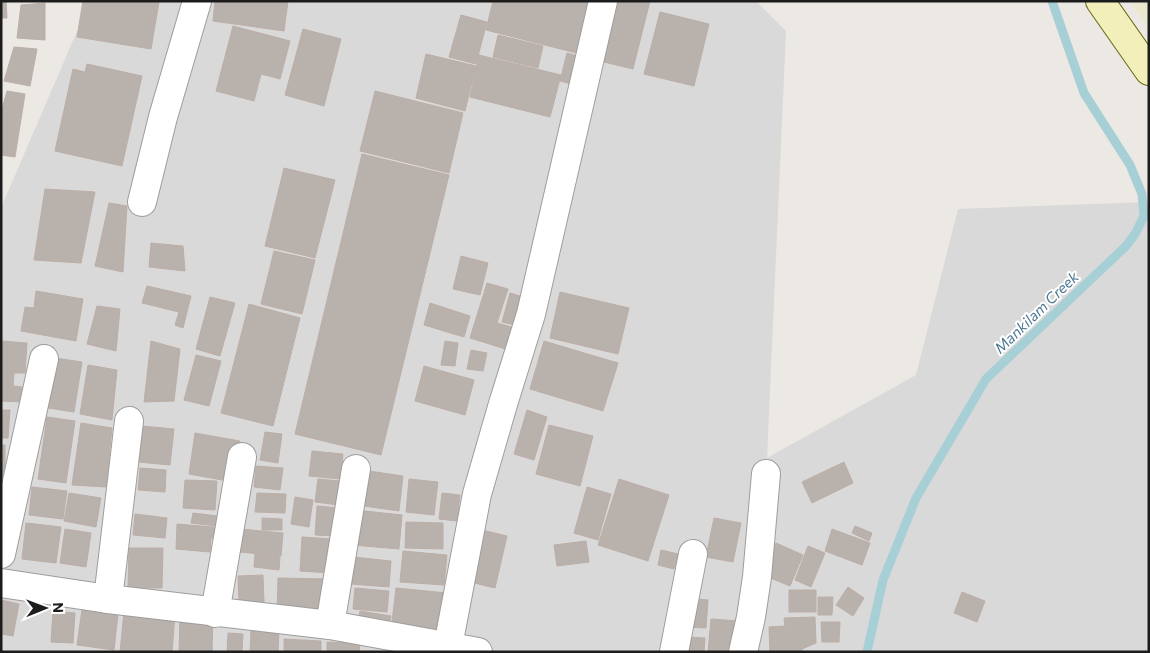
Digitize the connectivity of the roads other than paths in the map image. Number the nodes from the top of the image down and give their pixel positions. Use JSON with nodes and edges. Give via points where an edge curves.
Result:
{"nodes":[{"id":1,"x":197,"y":1,"type":"edge"},
{"id":2,"x":603,"y":1,"type":"edge"},
{"id":3,"x":1100,"y":1,"type":"edge"},
{"id":4,"x":1149,"y":71,"type":"edge"},
{"id":5,"x":142,"y":202,"type":"dead end"},
{"id":6,"x":44,"y":359,"type":"dead end"},
{"id":7,"x":129,"y":422,"type":"dead end"},
{"id":8,"x":242,"y":457,"type":"dead end"},
{"id":9,"x":356,"y":469,"type":"dead end"},
{"id":10,"x":766,"y":474,"type":"dead end"},
{"id":11,"x":1,"y":554,"type":"edge"},
{"id":12,"x":693,"y":554,"type":"dead end"},
{"id":13,"x":1,"y":583,"type":"edge"},
{"id":14,"x":108,"y":599,"type":"junction"},
{"id":15,"x":215,"y":613,"type":"junction"},
{"id":16,"x":330,"y":625,"type":"junction"},
{"id":17,"x":448,"y":646,"type":"junction"},
{"id":18,"x":478,"y":652,"type":"edge"},
{"id":19,"x":674,"y":652,"type":"edge"},
{"id":20,"x":743,"y":652,"type":"edge"}],
"edges":[{"from":1,"to":5,"type":"street"},
{"from":2,"to":17,"type":"street","via":[[532,314],[477,494]]},
{"from":3,"to":4,"type":"street"},
{"from":6,"to":11,"type":"street"},
{"from":7,"to":14,"type":"street"},
{"from":8,"to":15,"type":"street"},
{"from":9,"to":16,"type":"street"},
{"from":10,"to":20,"type":"street","via":[[757,578]]},
{"from":12,"to":19,"type":"street"},
{"from":13,"to":14,"type":"street"},
{"from":14,"to":15,"type":"street"},
{"from":15,"to":16,"type":"street"},
{"from":16,"to":17,"type":"street"},
{"from":17,"to":18,"type":"street"}]}
